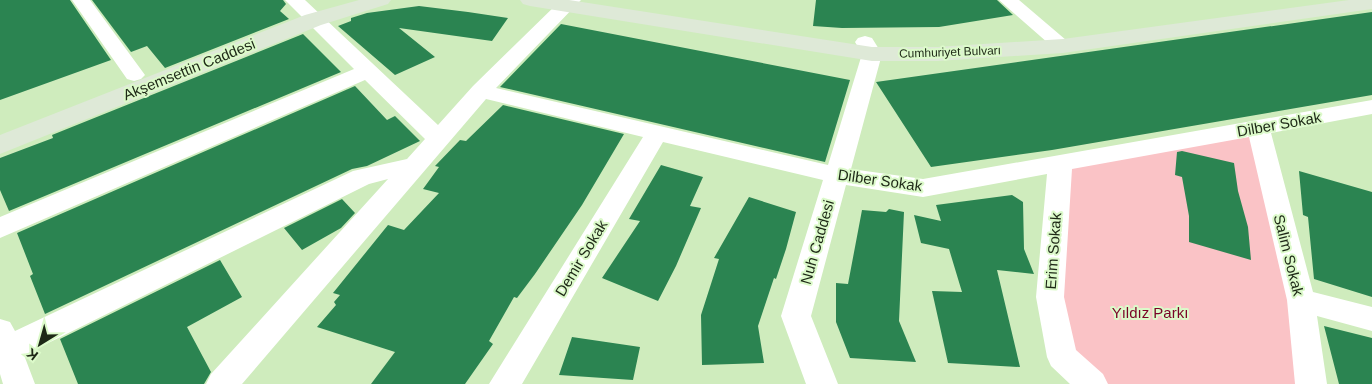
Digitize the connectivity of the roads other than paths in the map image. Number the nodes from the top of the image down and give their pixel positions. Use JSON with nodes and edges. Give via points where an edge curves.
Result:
{"nodes":[{"id":1,"x":81,"y":0,"type":"edge"},
{"id":2,"x":333,"y":0,"type":"edge"},
{"id":3,"x":380,"y":0,"type":"edge"},
{"id":4,"x":530,"y":0,"type":"edge"},
{"id":5,"x":605,"y":0,"type":"edge"},
{"id":6,"x":1008,"y":0,"type":"edge"},
{"id":7,"x":1260,"y":0,"type":"edge"},
{"id":8,"x":570,"y":3,"type":"edge"},
{"id":9,"x":1372,"y":3,"type":"edge"},
{"id":10,"x":303,"y":9,"type":"edge"},
{"id":11,"x":1055,"y":39,"type":"junction"},
{"id":12,"x":869,"y":48,"type":"junction"},
{"id":13,"x":367,"y":70,"type":"junction"},
{"id":14,"x":134,"y":75,"type":"junction"},
{"id":15,"x":481,"y":91,"type":"junction"},
{"id":16,"x":1372,"y":107,"type":"edge"},
{"id":17,"x":0,"y":127,"type":"edge"},
{"id":18,"x":1258,"y":128,"type":"junction"},
{"id":19,"x":657,"y":133,"type":"junction"},
{"id":20,"x":439,"y":139,"type":"junction"},
{"id":21,"x":0,"y":145,"type":"edge"},
{"id":22,"x":1060,"y":164,"type":"junction"},
{"id":23,"x":416,"y":165,"type":"junction"},
{"id":24,"x":836,"y":175,"type":"junction"},
{"id":25,"x":0,"y":228,"type":"edge"},
{"id":26,"x":1300,"y":300,"type":"junction"},
{"id":27,"x":1372,"y":319,"type":"edge"},
{"id":28,"x":3,"y":340,"type":"edge"},
{"id":29,"x":20,"y":384,"type":"edge"},
{"id":30,"x":222,"y":384,"type":"edge"},
{"id":31,"x":505,"y":384,"type":"edge"},
{"id":32,"x":822,"y":384,"type":"edge"},
{"id":33,"x":1092,"y":384,"type":"edge"},
{"id":34,"x":1311,"y":384,"type":"edge"}],
"edges":[{"from":1,"to":14,"type":"street"},
{"from":2,"to":10,"type":"main road","name":"Akşemsettin Caddesi"},
{"from":3,"to":10,"type":"main road","name":"Akşemsettin Caddesi"},
{"from":4,"to":8,"type":"main road","name":"Cumhuriyet Bulvarı"},
{"from":5,"to":12,"type":"main road","name":"Cumhuriyet Bulvarı"},
{"from":6,"to":11,"type":"street"},
{"from":7,"to":11,"type":"main road","name":"Cumhuriyet Bulvarı"},
{"from":8,"to":12,"type":"main road","name":"Cumhuriyet Bulvarı"},
{"from":8,"to":15,"type":"street"},
{"from":9,"to":11,"type":"main road","name":"Cumhuriyet Bulvarı"},
{"from":10,"to":13,"type":"street"},
{"from":10,"to":14,"type":"main road","name":"Akşemsettin Caddesi"},
{"from":10,"to":21,"type":"main road","name":"Akşemsettin Caddesi"},
{"from":11,"to":12,"type":"main road","name":"Cumhuriyet Bulvarı","via":[[937,54]]},
{"from":12,"to":24,"type":"street","name":"Nuh Caddesi"},
{"from":13,"to":20,"type":"street"},
{"from":13,"to":25,"type":"street"},
{"from":14,"to":17,"type":"main road","name":"Akşemsettin Caddesi"},
{"from":15,"to":19,"type":"street","name":"Dilber Sokak"},
{"from":15,"to":20,"type":"street"},
{"from":16,"to":18,"type":"street","name":"Dilber Sokak"},
{"from":18,"to":22,"type":"street","name":"Dilber Sokak"},
{"from":18,"to":26,"type":"street","name":"Salim Sokak"},
{"from":19,"to":24,"type":"street","name":"Dilber Sokak"},
{"from":19,"to":31,"type":"street","name":"Demir Sokak"},
{"from":20,"to":23,"type":"street"},
{"from":22,"to":24,"type":"street","name":"Dilber Sokak","via":[[923,188]]},
{"from":22,"to":33,"type":"street","name":"Erim Sokak","via":[[1050,297],[1062,357]]},
{"from":23,"to":28,"type":"street","via":[[362,177]]},
{"from":23,"to":30,"type":"street"},
{"from":24,"to":32,"type":"street","name":"Nuh Caddesi","via":[[796,316]]},
{"from":26,"to":27,"type":"street"},
{"from":26,"to":34,"type":"street","name":"Salim Sokak"},
{"from":28,"to":29,"type":"street"}]}
